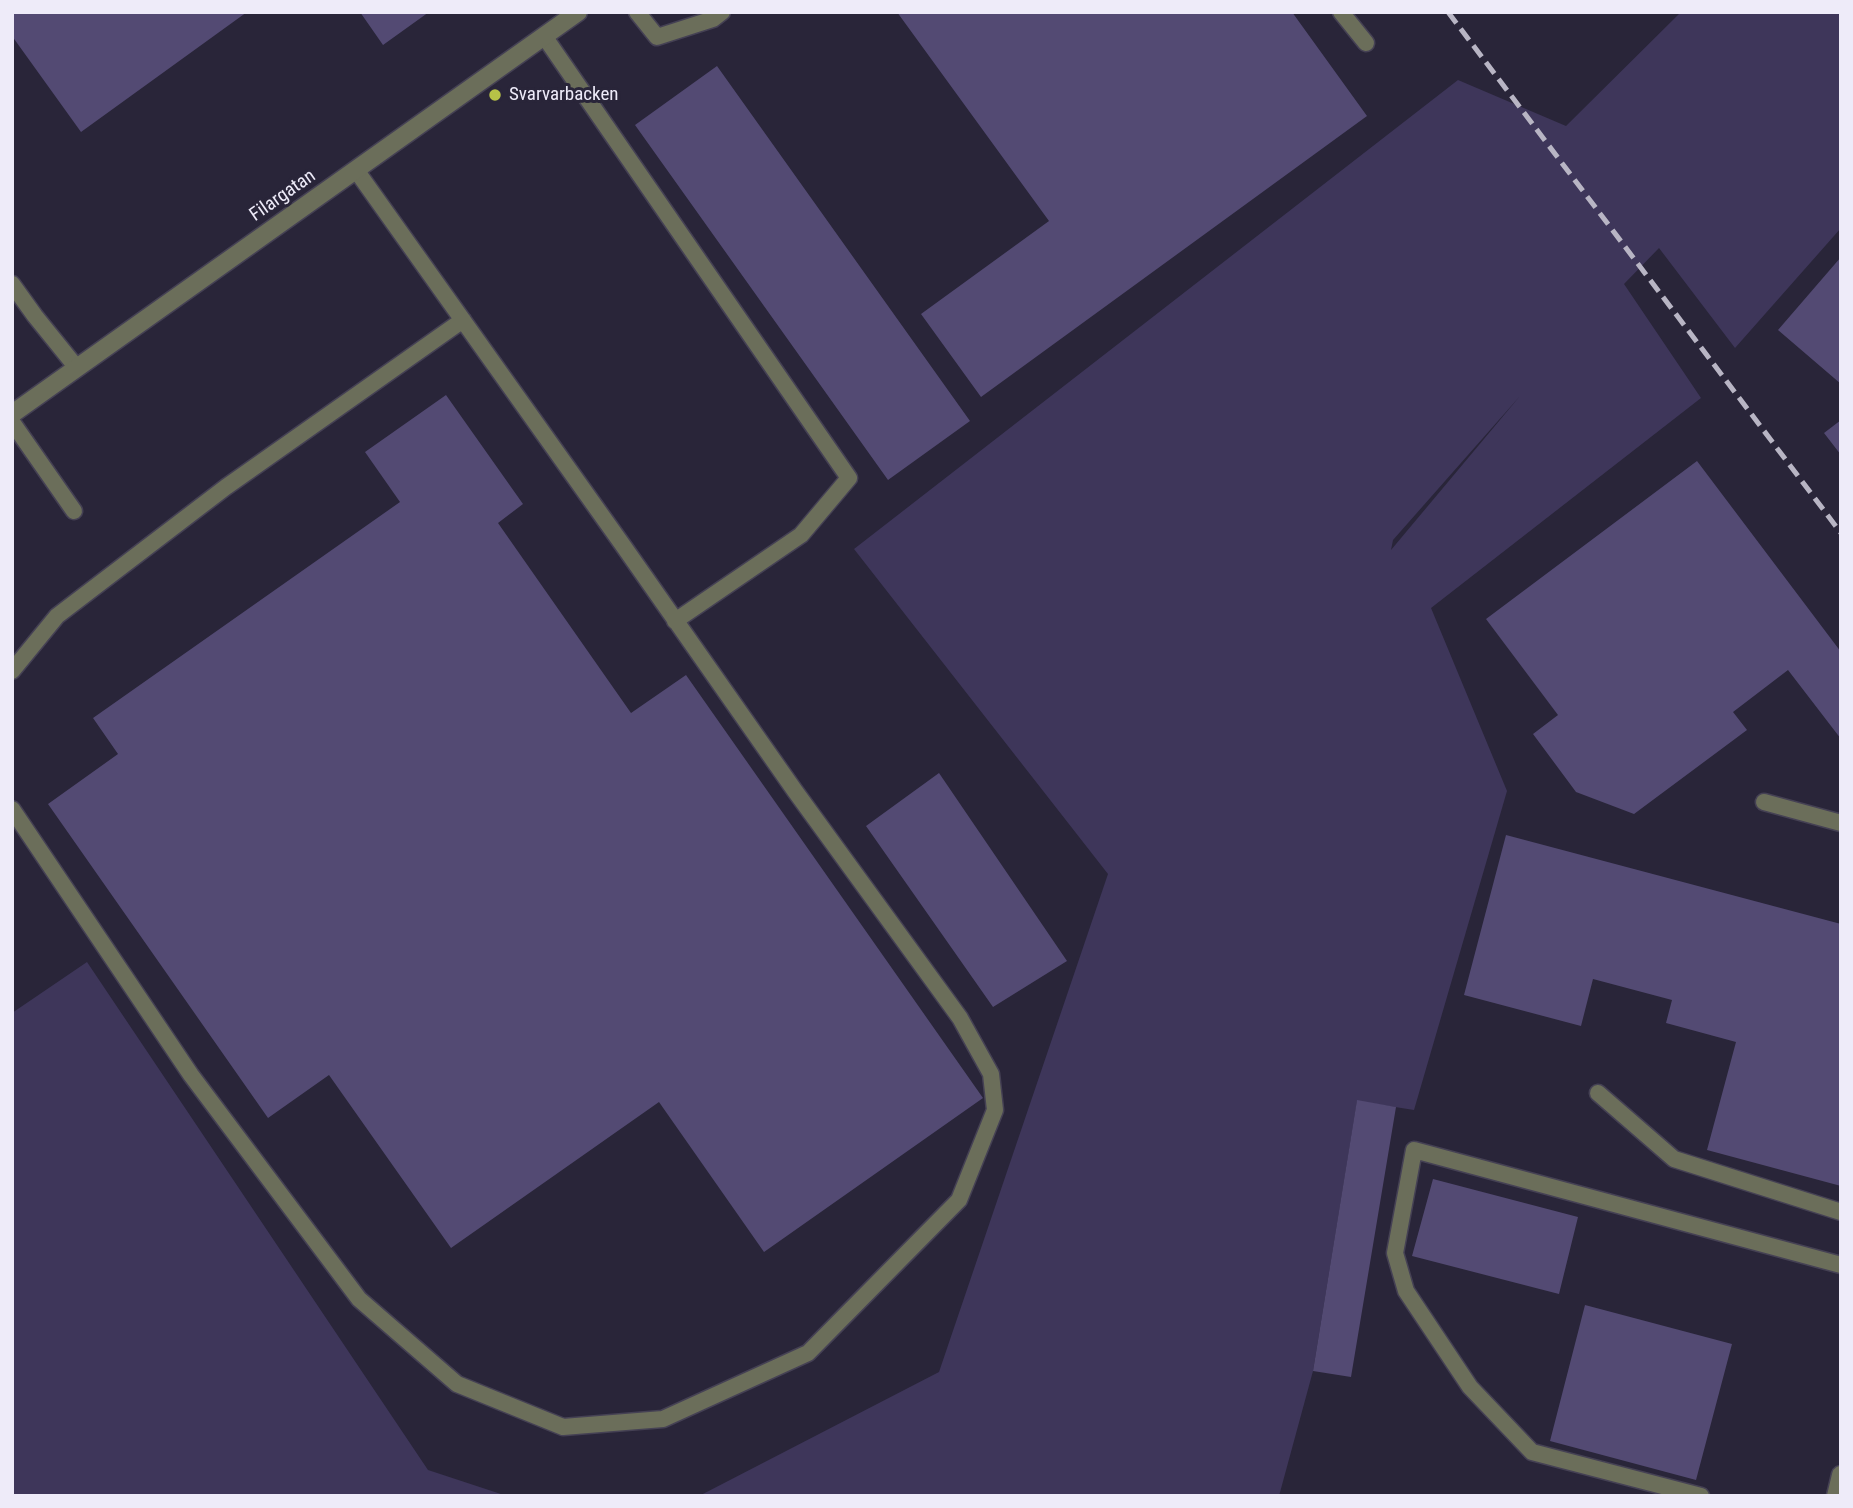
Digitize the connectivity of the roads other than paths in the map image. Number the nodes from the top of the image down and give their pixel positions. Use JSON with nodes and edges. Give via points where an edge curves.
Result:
{"nodes":[{"id":1,"x":578,"y":12,"type":"edge"},
{"id":2,"x":637,"y":12,"type":"edge"},
{"id":3,"x":722,"y":12,"type":"edge"},
{"id":4,"x":1341,"y":12,"type":"edge"},
{"id":5,"x":544,"y":36,"type":"junction"},
{"id":6,"x":1366,"y":43,"type":"dead end"},
{"id":7,"x":356,"y":170,"type":"junction"},
{"id":8,"x":12,"y":284,"type":"edge"},
{"id":9,"x":463,"y":320,"type":"junction"},
{"id":10,"x":77,"y":368,"type":"junction"},
{"id":11,"x":12,"y":414,"type":"edge"},
{"id":12,"x":12,"y":422,"type":"edge"},
{"id":13,"x":74,"y":511,"type":"dead end"},
{"id":14,"x":676,"y":621,"type":"junction"},
{"id":15,"x":12,"y":671,"type":"edge"},
{"id":16,"x":1764,"y":802,"type":"dead end"},
{"id":17,"x":12,"y":809,"type":"edge"},
{"id":18,"x":1841,"y":823,"type":"edge"},
{"id":19,"x":1598,"y":1093,"type":"dead end"},
{"id":20,"x":1841,"y":1212,"type":"edge"},
{"id":21,"x":1841,"y":1265,"type":"edge"},
{"id":22,"x":1841,"y":1475,"type":"edge"},
{"id":23,"x":1701,"y":1496,"type":"edge"},
{"id":24,"x":1836,"y":1496,"type":"edge"}],
"edges":[{"from":1,"to":5,"type":"street","name":"Filargatan"},
{"from":2,"to":3,"type":"lane","via":[[657,37]]},
{"from":4,"to":6,"type":"lane"},
{"from":5,"to":7,"type":"street","name":"Filargatan"},
{"from":5,"to":14,"type":"lane","via":[[849,478],[801,536]]},
{"from":7,"to":9,"type":"lane"},
{"from":7,"to":10,"type":"street","name":"Filargatan"},
{"from":8,"to":10,"type":"lane"},
{"from":9,"to":14,"type":"lane"},
{"from":9,"to":15,"type":"lane","via":[[226,486],[57,616]]},
{"from":10,"to":11,"type":"street","name":"Filargatan"},
{"from":12,"to":13,"type":"lane"},
{"from":14,"to":17,"type":"lane","via":[[960,1018],[991,1074],[995,1110],[959,1200],[808,1353],[663,1419],[563,1427],[457,1384],[359,1298],[191,1075]]},
{"from":16,"to":18,"type":"lane"},
{"from":19,"to":20,"type":"lane","via":[[1674,1159]]},
{"from":21,"to":23,"type":"lane","via":[[1414,1150],[1395,1252],[1406,1292],[1470,1387],[1532,1452]]},
{"from":22,"to":24,"type":"street"}]}
